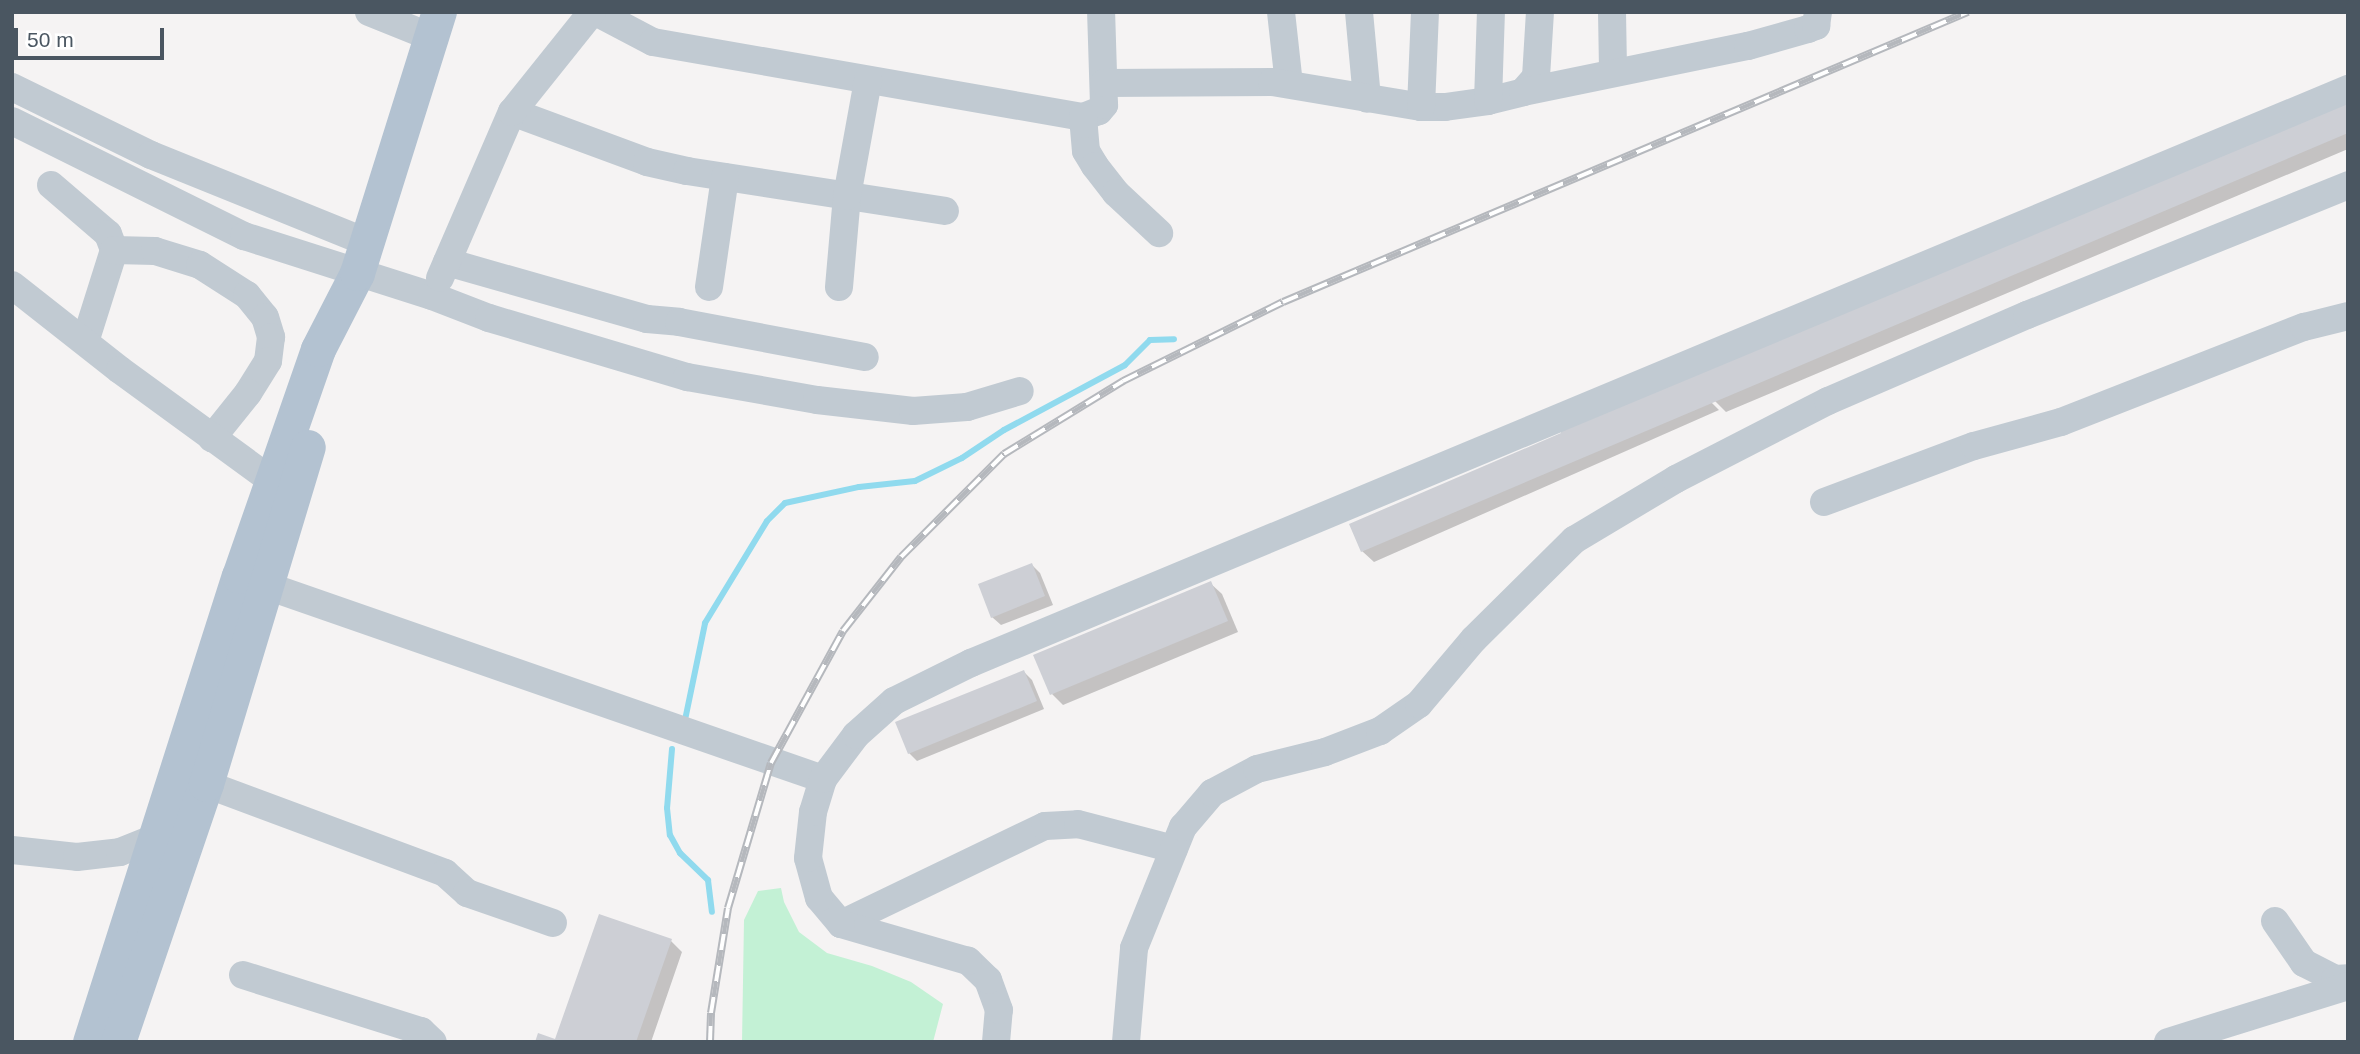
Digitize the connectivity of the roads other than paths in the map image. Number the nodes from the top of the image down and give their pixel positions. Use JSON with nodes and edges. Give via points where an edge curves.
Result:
{"nodes":[{"id":1,"x":369,"y":12,"type":"edge"},
{"id":2,"x":594,"y":12,"type":"edge"},
{"id":3,"x":1101,"y":12,"type":"edge"},
{"id":4,"x":1281,"y":12,"type":"edge"},
{"id":5,"x":1359,"y":12,"type":"edge"},
{"id":6,"x":1424,"y":12,"type":"edge"},
{"id":7,"x":1491,"y":12,"type":"edge"},
{"id":8,"x":1540,"y":12,"type":"edge"},
{"id":9,"x":1612,"y":12,"type":"edge"},
{"id":10,"x":1818,"y":12,"type":"edge"},
{"id":11,"x":435,"y":25,"type":"edge"},
{"id":12,"x":1613,"y":71,"type":"junction"},
{"id":13,"x":868,"y":80,"type":"junction"},
{"id":14,"x":1104,"y":83,"type":"junction"},
{"id":15,"x":1289,"y":84,"type":"junction"},
{"id":16,"x":12,"y":87,"type":"edge"},
{"id":17,"x":2348,"y":89,"type":"edge"},
{"id":18,"x":1523,"y":92,"type":"junction"},
{"id":19,"x":1367,"y":99,"type":"junction"},
{"id":20,"x":1489,"y":101,"type":"junction"},
{"id":21,"x":1421,"y":107,"type":"junction"},
{"id":22,"x":512,"y":112,"type":"junction"},
{"id":23,"x":1083,"y":117,"type":"junction"},
{"id":24,"x":12,"y":121,"type":"edge"},
{"id":25,"x":725,"y":177,"type":"junction"},
{"id":26,"x":51,"y":185,"type":"dead end"},
{"id":27,"x":2348,"y":185,"type":"edge"},
{"id":28,"x":847,"y":196,"type":"junction"},
{"id":29,"x":945,"y":211,"type":"dead end"},
{"id":30,"x":1159,"y":233,"type":"dead end"},
{"id":31,"x":114,"y":250,"type":"junction"},
{"id":32,"x":361,"y":258,"type":"junction"},
{"id":33,"x":447,"y":262,"type":"junction"},
{"id":34,"x":12,"y":285,"type":"edge"},
{"id":35,"x":709,"y":287,"type":"dead end"},
{"id":36,"x":839,"y":287,"type":"dead end"},
{"id":37,"x":432,"y":296,"type":"junction"},
{"id":38,"x":343,"y":304,"type":"junction"},
{"id":39,"x":2348,"y":316,"type":"edge"},
{"id":40,"x":85,"y":342,"type":"junction"},
{"id":41,"x":865,"y":357,"type":"dead end"},
{"id":42,"x":1020,"y":391,"type":"dead end"},
{"id":43,"x":212,"y":438,"type":"junction"},
{"id":44,"x":272,"y":481,"type":"junction"},
{"id":45,"x":1824,"y":502,"type":"dead end"},
{"id":46,"x":251,"y":581,"type":"junction"},
{"id":47,"x":823,"y":779,"type":"junction"},
{"id":48,"x":206,"y":783,"type":"junction"},
{"id":49,"x":153,"y":838,"type":"junction"},
{"id":50,"x":1174,"y":849,"type":"junction"},
{"id":51,"x":12,"y":850,"type":"edge"},
{"id":52,"x":2275,"y":922,"type":"dead end"},
{"id":53,"x":553,"y":923,"type":"dead end"},
{"id":54,"x":841,"y":924,"type":"junction"},
{"id":55,"x":243,"y":975,"type":"dead end"},
{"id":56,"x":2348,"y":978,"type":"edge"},
{"id":57,"x":2348,"y":986,"type":"edge"},
{"id":58,"x":90,"y":1042,"type":"edge"},
{"id":59,"x":118,"y":1042,"type":"edge"},
{"id":60,"x":433,"y":1042,"type":"edge"},
{"id":61,"x":996,"y":1042,"type":"edge"},
{"id":62,"x":1126,"y":1042,"type":"edge"},
{"id":63,"x":2168,"y":1042,"type":"edge"}],
"edges":[{"from":1,"to":11,"type":"street"},
{"from":2,"to":13,"type":"street","via":[[653,42]]},
{"from":2,"to":22,"type":"street"},
{"from":3,"to":14,"type":"street"},
{"from":4,"to":15,"type":"street"},
{"from":5,"to":19,"type":"street"},
{"from":6,"to":21,"type":"street"},
{"from":7,"to":20,"type":"street"},
{"from":8,"to":18,"type":"street","via":[[1536,77]]},
{"from":9,"to":12,"type":"street"},
{"from":10,"to":12,"type":"street","via":[[1816,26],[1808,30]]},
{"from":11,"to":32,"type":"main road"},
{"from":12,"to":18,"type":"street"},
{"from":13,"to":23,"type":"street"},
{"from":13,"to":28,"type":"street"},
{"from":14,"to":15,"type":"street"},
{"from":14,"to":23,"type":"street","via":[[1104,105]]},
{"from":15,"to":19,"type":"street"},
{"from":16,"to":32,"type":"street"},
{"from":17,"to":47,"type":"street","via":[[971,663],[894,701],[856,735]]},
{"from":18,"to":20,"type":"street"},
{"from":19,"to":21,"type":"street"},
{"from":20,"to":21,"type":"street"},
{"from":22,"to":25,"type":"street","via":[[647,162]]},
{"from":22,"to":33,"type":"street"},
{"from":23,"to":30,"type":"street","via":[[1086,150],[1096,166]]},
{"from":24,"to":32,"type":"street","via":[[244,236]]},
{"from":25,"to":28,"type":"street"},
{"from":25,"to":35,"type":"street"},
{"from":26,"to":31,"type":"street","via":[[108,234]]},
{"from":27,"to":50,"type":"street","via":[[1828,401],[1676,479],[1574,540],[1474,639],[1419,704],[1380,731],[1325,752],[1257,769],[1212,793],[1183,827]]},
{"from":28,"to":29,"type":"street"},
{"from":28,"to":36,"type":"street"},
{"from":31,"to":40,"type":"street"},
{"from":31,"to":43,"type":"street","via":[[155,251],[200,265],[247,295],[265,317],[271,337],[268,361]]},
{"from":32,"to":37,"type":"street"},
{"from":32,"to":38,"type":"main road"},
{"from":33,"to":37,"type":"street"},
{"from":33,"to":41,"type":"street","via":[[647,319]]},
{"from":34,"to":40,"type":"street"},
{"from":37,"to":42,"type":"street","via":[[489,318],[687,377],[806,398],[936,411]]},
{"from":38,"to":44,"type":"main road","via":[[318,349]]},
{"from":38,"to":46,"type":"main road","via":[[337,356]]},
{"from":39,"to":45,"type":"street","via":[[2304,327],[2062,422],[1974,446]]},
{"from":40,"to":43,"type":"street"},
{"from":43,"to":44,"type":"street"},
{"from":44,"to":46,"type":"main road"},
{"from":46,"to":47,"type":"street"},
{"from":46,"to":48,"type":"main road"},
{"from":46,"to":49,"type":"main road"},
{"from":47,"to":54,"type":"street","via":[[813,812],[808,858],[819,898]]},
{"from":48,"to":53,"type":"street","via":[[445,873],[467,893]]},
{"from":48,"to":59,"type":"main road"},
{"from":49,"to":51,"type":"street","via":[[120,852],[77,857]]},
{"from":49,"to":58,"type":"main road"},
{"from":50,"to":54,"type":"street","via":[[1078,824],[1045,827]]},
{"from":50,"to":62,"type":"street","via":[[1134,948]]},
{"from":52,"to":56,"type":"street","via":[[2304,964],[2335,979]]},
{"from":54,"to":61,"type":"street","via":[[968,961],[988,980],[999,1010]]},
{"from":55,"to":60,"type":"street","via":[[421,1031]]},
{"from":57,"to":63,"type":"street"}]}
